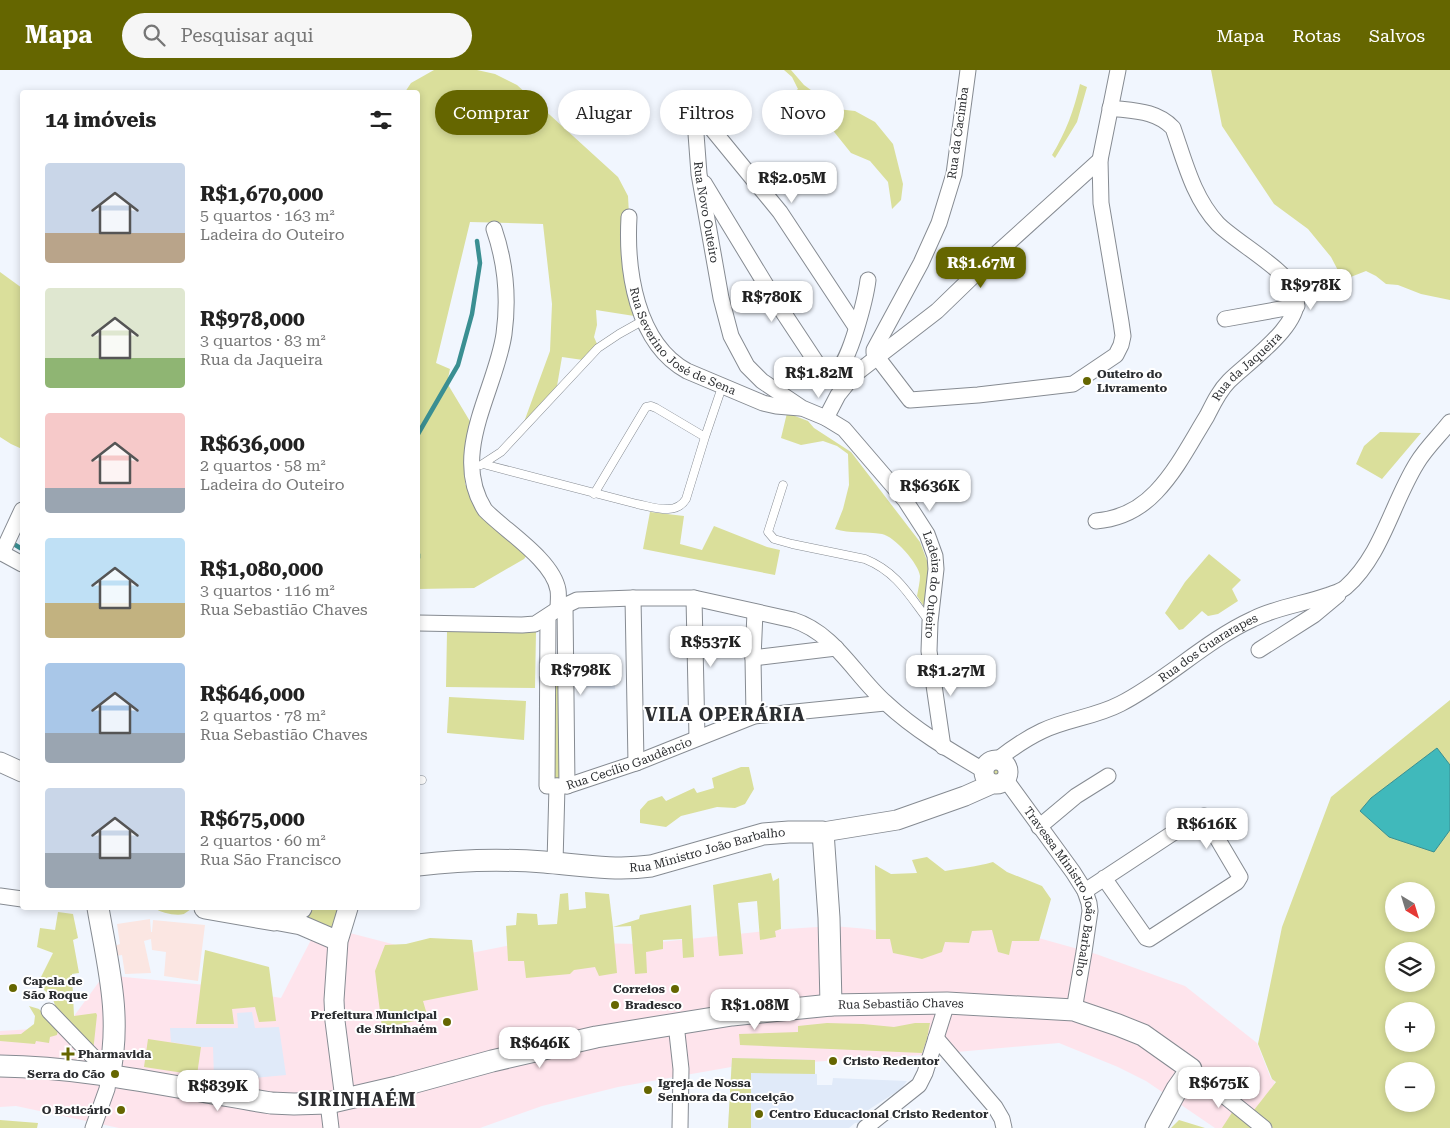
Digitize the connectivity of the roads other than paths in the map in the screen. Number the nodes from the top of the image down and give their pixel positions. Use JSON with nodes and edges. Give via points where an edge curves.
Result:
{"nodes":[{"id":1,"x":968,"y":70,"type":"edge"},
{"id":2,"x":1118,"y":70,"type":"edge"},
{"id":3,"x":1110,"y":108,"type":"junction"},
{"id":4,"x":1100,"y":160,"type":"junction"},
{"id":5,"x":700,"y":174,"type":"junction"},
{"id":6,"x":629,"y":217,"type":"dead end"},
{"id":7,"x":494,"y":229,"type":"dead end"},
{"id":8,"x":868,"y":280,"type":"dead end"},
{"id":9,"x":1297,"y":306,"type":"junction"},
{"id":10,"x":1225,"y":319,"type":"dead end"},
{"id":11,"x":644,"y":320,"type":"junction"},
{"id":12,"x":856,"y":327,"type":"junction"},
{"id":13,"x":878,"y":357,"type":"junction"},
{"id":14,"x":722,"y":387,"type":"junction"},
{"id":15,"x":802,"y":408,"type":"junction"},
{"id":16,"x":826,"y":418,"type":"junction"},
{"id":17,"x":1450,"y":422,"type":"edge"},
{"id":18,"x":705,"y":436,"type":"junction"},
{"id":19,"x":478,"y":466,"type":"junction"},
{"id":20,"x":783,"y":485,"type":"dead end"},
{"id":21,"x":594,"y":494,"type":"junction"},
{"id":22,"x":20,"y":514,"type":"edge"},
{"id":23,"x":1096,"y":522,"type":"dead end"},
{"id":24,"x":1,"y":553,"type":"edge"},
{"id":25,"x":20,"y":563,"type":"edge"},
{"id":26,"x":1345,"y":589,"type":"junction"},
{"id":27,"x":633,"y":598,"type":"junction"},
{"id":28,"x":694,"y":598,"type":"junction"},
{"id":29,"x":557,"y":611,"type":"junction"},
{"id":30,"x":755,"y":612,"type":"junction"},
{"id":31,"x":930,"y":622,"type":"junction"},
{"id":32,"x":420,"y":623,"type":"edge"},
{"id":33,"x":836,"y":648,"type":"junction"},
{"id":34,"x":1259,"y":650,"type":"dead end"},
{"id":35,"x":753,"y":658,"type":"junction"},
{"id":36,"x":885,"y":703,"type":"junction"},
{"id":37,"x":754,"y":716,"type":"junction"},
{"id":38,"x":697,"y":738,"type":"junction"},
{"id":39,"x":943,"y":747,"type":"junction"},
{"id":40,"x":0,"y":762,"type":"edge"},
{"id":41,"x":636,"y":763,"type":"junction"},
{"id":42,"x":20,"y":771,"type":"edge"},
{"id":43,"x":995,"y":773,"type":"junction"},
{"id":44,"x":1108,"y":776,"type":"dead end"},
{"id":45,"x":557,"y":786,"type":"junction"},
{"id":46,"x":1039,"y":827,"type":"junction"},
{"id":47,"x":824,"y":832,"type":"junction"},
{"id":48,"x":555,"y":863,"type":"junction"},
{"id":49,"x":420,"y":865,"type":"edge"},
{"id":50,"x":1104,"y":878,"type":"junction"},
{"id":51,"x":1086,"y":890,"type":"junction"},
{"id":52,"x":0,"y":896,"type":"edge"},
{"id":53,"x":20,"y":899,"type":"edge"},
{"id":54,"x":98,"y":910,"type":"edge"},
{"id":55,"x":217,"y":910,"type":"edge"},
{"id":56,"x":296,"y":910,"type":"edge"},
{"id":57,"x":347,"y":910,"type":"edge"},
{"id":58,"x":274,"y":920,"type":"junction"},
{"id":59,"x":338,"y":941,"type":"junction"},
{"id":60,"x":947,"y":1003,"type":"junction"},
{"id":61,"x":830,"y":1005,"type":"junction"},
{"id":62,"x":1074,"y":1010,"type":"junction"},
{"id":63,"x":49,"y":1011,"type":"dead end"},
{"id":64,"x":676,"y":1024,"type":"junction"},
{"id":65,"x":936,"y":1038,"type":"junction"},
{"id":66,"x":0,"y":1066,"type":"edge"},
{"id":67,"x":1191,"y":1069,"type":"junction"},
{"id":68,"x":107,"y":1075,"type":"junction"},
{"id":69,"x":337,"y":1101,"type":"junction"},
{"id":70,"x":93,"y":1128,"type":"edge"},
{"id":71,"x":331,"y":1128,"type":"edge"},
{"id":72,"x":680,"y":1128,"type":"edge"},
{"id":73,"x":865,"y":1128,"type":"edge"},
{"id":74,"x":1004,"y":1128,"type":"edge"},
{"id":75,"x":1156,"y":1128,"type":"edge"},
{"id":76,"x":1264,"y":1128,"type":"edge"}],
"edges":[{"from":1,"to":13,"type":"street","name":"Rua da Cacimba","via":[[954,174],[947,199],[924,257],[874,348]]},
{"from":2,"to":3,"type":"street"},
{"from":3,"to":4,"type":"street"},
{"from":3,"to":9,"type":"street","via":[[1152,114],[1167,121],[1173,128],[1193,186],[1208,211],[1234,239],[1284,277],[1294,289]]},
{"from":4,"to":13,"type":"street","via":[[937,311]]},
{"from":4,"to":13,"type":"street","via":[[1101,203],[1122,322],[1123,336],[1116,355],[1073,384],[910,400]]},
{"from":5,"to":12,"type":"street","via":[[775,300],[822,369],[837,370],[847,355]]},
{"from":5,"to":12,"type":"street","name":"Rua Novo Outeiro","via":[[694,107],[780,212]]},
{"from":5,"to":15,"type":"street","name":"Rua Novo Outeiro","via":[[721,298],[735,346],[754,374]]},
{"from":6,"to":11,"type":"street","name":"Rua Severino José de Sena","via":[[633,290]]},
{"from":7,"to":19,"type":"street","via":[[502,251],[507,290],[504,335],[475,434]]},
{"from":8,"to":12,"type":"street"},
{"from":9,"to":10,"type":"street"},
{"from":9,"to":23,"type":"street","name":"Rua da Jaqueira","via":[[1287,325],[1222,390],[1182,459],[1156,492],[1128,513]]},
{"from":11,"to":14,"type":"street","name":"Rua Severino José de Sena","via":[[658,345],[672,361]]},
{"from":11,"to":19,"type":"lane","via":[[598,348],[501,452]]},
{"from":13,"to":16,"type":"street","via":[[850,380]]},
{"from":14,"to":15,"type":"street","name":"Rua Severino José de Sena","via":[[769,404]]},
{"from":14,"to":18,"type":"lane"},
{"from":15,"to":16,"type":"street","name":"Rua Novo Outeiro"},
{"from":16,"to":31,"type":"street","name":"Ladeira do Outeiro","via":[[854,441],[905,500],[927,534],[936,569]]},
{"from":17,"to":26,"type":"street","name":"Rua dos Guararapes","via":[[1416,464],[1372,554]]},
{"from":18,"to":21,"type":"lane","via":[[681,506],[663,509]]},
{"from":18,"to":21,"type":"lane","via":[[656,408],[646,407]]},
{"from":19,"to":21,"type":"lane"},
{"from":19,"to":29,"type":"street","via":[[475,488],[480,503],[531,549],[553,577],[558,588]]},
{"from":20,"to":31,"type":"lane","via":[[768,532],[770,536],[876,564],[895,577]]},
{"from":22,"to":24,"type":"street"},
{"from":24,"to":25,"type":"street"},
{"from":26,"to":34,"type":"street","via":[[1314,615]]},
{"from":26,"to":43,"type":"street","name":"Rua dos Guararapes","via":[[1271,611],[1224,634],[1122,703],[1102,713],[1043,731],[1014,747]]},
{"from":27,"to":28,"type":"street"},
{"from":27,"to":29,"type":"street","via":[[577,600]]},
{"from":27,"to":41,"type":"street"},
{"from":28,"to":30,"type":"street"},
{"from":28,"to":38,"type":"street"},
{"from":29,"to":32,"type":"street","via":[[535,624]]},
{"from":29,"to":45,"type":"street"},
{"from":29,"to":45,"type":"street"},
{"from":30,"to":33,"type":"street","via":[[807,624]]},
{"from":30,"to":35,"type":"street"},
{"from":31,"to":39,"type":"street","name":"Ladeira do Outeiro","via":[[929,652]]},
{"from":33,"to":35,"type":"street"},
{"from":33,"to":36,"type":"street"},
{"from":35,"to":37,"type":"street"},
{"from":36,"to":37,"type":"street","name":"Rua Cecílio Gaudêncio"},
{"from":36,"to":39,"type":"street"},
{"from":37,"to":38,"type":"street","name":"Rua Cecílio Gaudêncio"},
{"from":38,"to":41,"type":"street","name":"Rua Cecílio Gaudêncio"},
{"from":39,"to":43,"type":"street"},
{"from":40,"to":42,"type":"street"},
{"from":41,"to":45,"type":"street","name":"Rua Cecílio Gaudêncio"},
{"from":43,"to":46,"type":"street","name":"Travessa Ministro João Barbalho"},
{"from":43,"to":47,"type":"street","name":"Rua Ministro João Barbalho","via":[[965,796],[897,820]]},
{"from":44,"to":46,"type":"street","via":[[1076,796]]},
{"from":45,"to":48,"type":"street"},
{"from":46,"to":51,"type":"street","name":"Travessa Ministro João Barbalho"},
{"from":47,"to":48,"type":"main road","name":"Rua Ministro João Barbalho","via":[[763,834],[636,868]]},
{"from":47,"to":61,"type":"main road"},
{"from":48,"to":49,"type":"main road","name":"Rua Ministro João Barbalho","via":[[468,861]]},
{"from":50,"to":50,"type":"street","via":[[1146,938],[1152,938],[1237,882],[1240,875],[1204,816]]},
{"from":50,"to":51,"type":"street"},
{"from":51,"to":62,"type":"street","name":"Travessa Ministro João Barbalho","via":[[1090,911]]},
{"from":52,"to":53,"type":"street"},
{"from":54,"to":68,"type":"main road","via":[[115,1024]]},
{"from":55,"to":58,"type":"main road"},
{"from":56,"to":58,"type":"main road"},
{"from":57,"to":59,"type":"street"},
{"from":58,"to":59,"type":"street","via":[[301,926]]},
{"from":59,"to":69,"type":"street","via":[[334,1000]]},
{"from":60,"to":61,"type":"main road","name":"Rua Sebastião Chaves"},
{"from":60,"to":62,"type":"main road","name":"Rua Sebastião Chaves"},
{"from":60,"to":65,"type":"street"},
{"from":61,"to":64,"type":"main road","name":"Rua Sebastião Chaves"},
{"from":62,"to":67,"type":"main road","name":"Rua Sebastião Chaves","via":[[1143,1036]]},
{"from":63,"to":68,"type":"street"},
{"from":64,"to":69,"type":"main road","name":"Rua Sebastião Chaves","via":[[587,1039]]},
{"from":64,"to":72,"type":"street","via":[[681,1070]]},
{"from":65,"to":73,"type":"street","via":[[919,1085]]},
{"from":65,"to":74,"type":"street","via":[[995,1107]]},
{"from":66,"to":68,"type":"main road","name":"Rua Sebastião Chaves"},
{"from":67,"to":75,"type":"main road"},
{"from":67,"to":76,"type":"street"},
{"from":68,"to":69,"type":"main road","name":"Rua Sebastião Chaves","via":[[271,1103]]},
{"from":68,"to":70,"type":"street","via":[[107,1088]]},
{"from":69,"to":71,"type":"street"}]}
